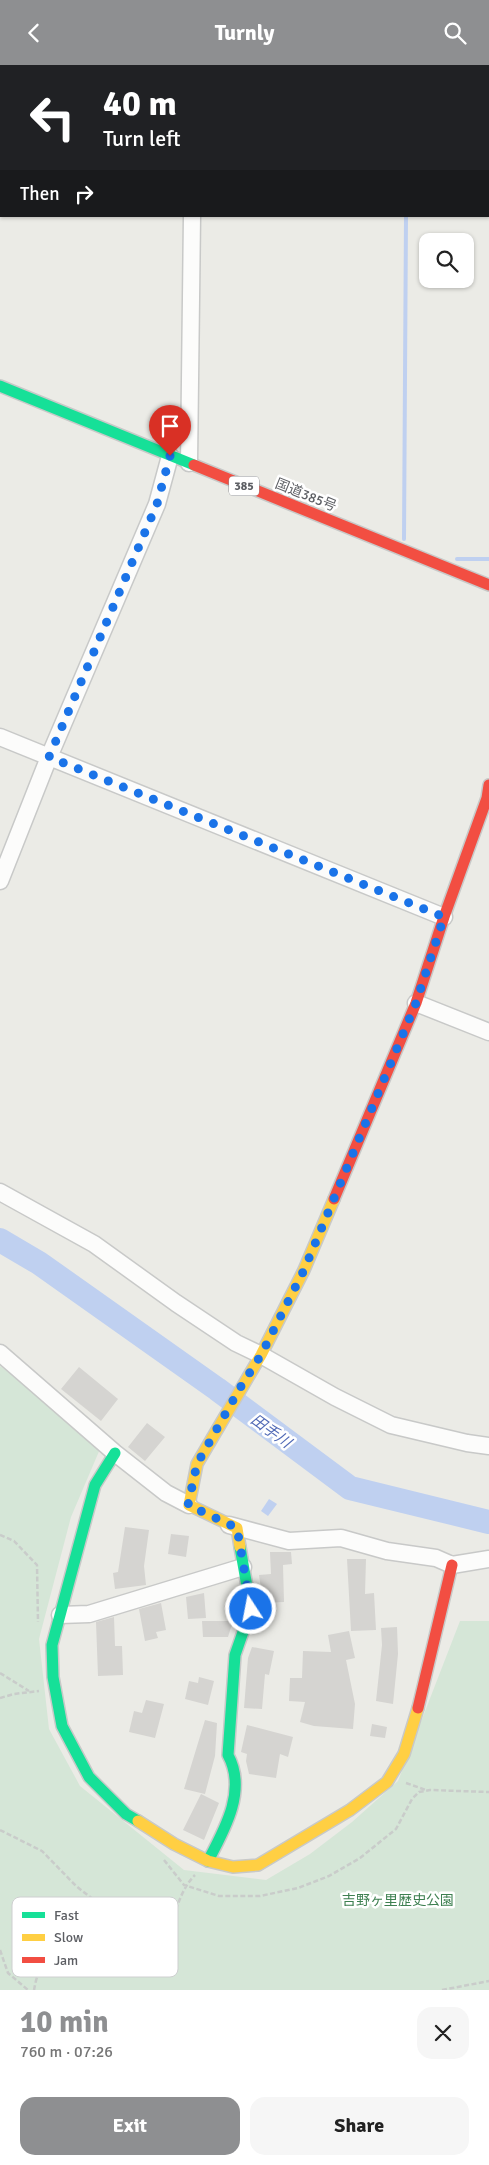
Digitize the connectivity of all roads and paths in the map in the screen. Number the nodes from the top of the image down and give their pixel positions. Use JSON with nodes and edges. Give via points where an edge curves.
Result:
{"nodes":[{"id":1,"x":192,"y":217,"type":"edge"},
{"id":2,"x":0,"y":386,"type":"edge"},
{"id":3,"x":170,"y":456,"type":"junction"},
{"id":4,"x":189,"y":463,"type":"junction"},
{"id":5,"x":489,"y":585,"type":"edge"},
{"id":6,"x":0,"y":737,"type":"edge"},
{"id":7,"x":49,"y":757,"type":"junction"},
{"id":8,"x":489,"y":785,"type":"edge"},
{"id":9,"x":0,"y":881,"type":"edge"},
{"id":10,"x":444,"y":917,"type":"junction"},
{"id":11,"x":416,"y":1003,"type":"junction"},
{"id":12,"x":489,"y":1032,"type":"edge"},
{"id":13,"x":0,"y":1192,"type":"edge"},
{"id":14,"x":0,"y":1353,"type":"edge"},
{"id":15,"x":261,"y":1355,"type":"junction"},
{"id":16,"x":489,"y":1446,"type":"edge"},
{"id":17,"x":115,"y":1453,"type":"junction"},
{"id":18,"x":188,"y":1505,"type":"junction"},
{"id":19,"x":229,"y":1525,"type":"junction"},
{"id":20,"x":0,"y":1535,"type":"edge"},
{"id":21,"x":489,"y":1559,"type":"edge"},
{"id":22,"x":452,"y":1565,"type":"junction"},
{"id":23,"x":243,"y":1567,"type":"junction"},
{"id":24,"x":60,"y":1615,"type":"junction"},
{"id":25,"x":38,"y":1625,"type":"dead end"},
{"id":26,"x":0,"y":1673,"type":"edge"},
{"id":27,"x":40,"y":1690,"type":"dead end"},
{"id":28,"x":30,"y":1692,"type":"junction"},
{"id":29,"x":0,"y":1699,"type":"edge"},
{"id":30,"x":0,"y":1830,"type":"edge"},
{"id":31,"x":208,"y":1861,"type":"junction"},
{"id":32,"x":90,"y":1897,"type":"edge"},
{"id":33,"x":178,"y":1904,"type":"edge"},
{"id":34,"x":0,"y":1950,"type":"edge"},
{"id":35,"x":12,"y":1976,"type":"edge"},
{"id":36,"x":13,"y":1977,"type":"edge"},
{"id":37,"x":37,"y":1977,"type":"edge"},
{"id":38,"x":489,"y":1981,"type":"edge"},
{"id":39,"x":28,"y":1990,"type":"edge"},
{"id":40,"x":34,"y":1990,"type":"edge"},
{"id":41,"x":442,"y":1990,"type":"edge"}],
"edges":[{"from":1,"to":4,"type":"street"},
{"from":2,"to":3,"type":"main road","name":"国道385号","number":"385"},
{"from":3,"to":4,"type":"main road","name":"国道385号","number":"385"},
{"from":3,"to":7,"type":"street","via":[[157,504]]},
{"from":4,"to":5,"type":"main road","name":"国道385号","number":"385"},
{"from":6,"to":7,"type":"street"},
{"from":7,"to":9,"type":"street"},
{"from":7,"to":10,"type":"street"},
{"from":8,"to":10,"type":"main road"},
{"from":10,"to":11,"type":"main road"},
{"from":11,"to":12,"type":"street"},
{"from":11,"to":15,"type":"main road","via":[[304,1270]]},
{"from":13,"to":15,"type":"street","via":[[94,1244],[228,1338]]},
{"from":14,"to":17,"type":"street"},
{"from":15,"to":16,"type":"street","via":[[391,1425]]},
{"from":15,"to":18,"type":"main road","via":[[197,1464]]},
{"from":17,"to":18,"type":"street","via":[[166,1493]]},
{"from":17,"to":24,"type":"main road","via":[[95,1485]]},
{"from":18,"to":19,"type":"main road"},
{"from":19,"to":22,"type":"street","via":[[288,1541],[341,1538],[387,1551],[436,1557]]},
{"from":19,"to":23,"type":"main road","via":[[237,1528]]},
{"from":20,"to":25,"type":"path","via":[[14,1541],[37,1565]]},
{"from":21,"to":22,"type":"street"},
{"from":22,"to":31,"type":"main road","via":[[418,1710],[404,1754],[387,1782],[342,1815],[258,1865],[233,1867]]},
{"from":23,"to":24,"type":"street","via":[[89,1614]]},
{"from":23,"to":31,"type":"main road","via":[[251,1609],[235,1655],[228,1755],[235,1769],[234,1792],[224,1831]]},
{"from":24,"to":31,"type":"main road","via":[[52,1645],[53,1677],[62,1725],[88,1777],[126,1814]]},
{"from":26,"to":28,"type":"path"},
{"from":27,"to":28,"type":"path"},
{"from":28,"to":29,"type":"path"},
{"from":30,"to":32,"type":"path","via":[[42,1851]]},
{"from":31,"to":33,"type":"path","via":[[184,1885]]},
{"from":34,"to":35,"type":"path"},
{"from":36,"to":39,"type":"path"},
{"from":37,"to":40,"type":"path"},
{"from":38,"to":41,"type":"path"}]}
